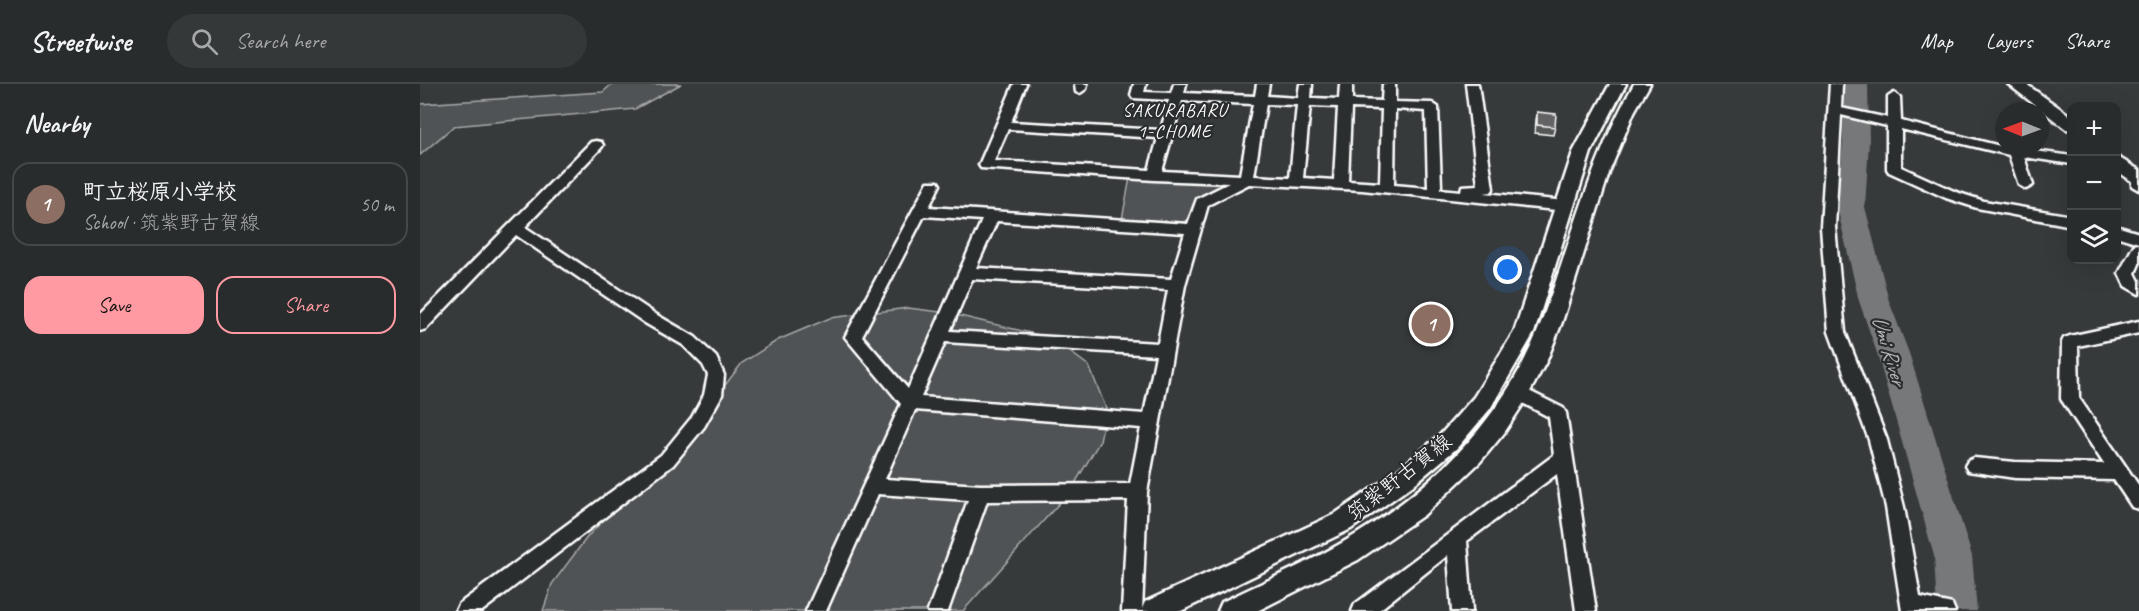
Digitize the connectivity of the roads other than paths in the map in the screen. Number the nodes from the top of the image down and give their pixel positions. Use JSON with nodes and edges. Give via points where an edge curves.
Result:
{"nodes":[{"id":1,"x":1020,"y":84,"type":"edge"},
{"id":2,"x":1140,"y":84,"type":"edge"},
{"id":3,"x":1219,"y":84,"type":"edge"},
{"id":4,"x":1263,"y":84,"type":"edge"},
{"id":5,"x":1306,"y":84,"type":"edge"},
{"id":6,"x":1346,"y":84,"type":"edge"},
{"id":7,"x":1389,"y":84,"type":"edge"},
{"id":8,"x":1472,"y":84,"type":"edge"},
{"id":9,"x":1618,"y":84,"type":"edge"},
{"id":10,"x":1642,"y":84,"type":"edge"},
{"id":11,"x":1836,"y":84,"type":"edge"},
{"id":12,"x":2016,"y":84,"type":"edge"},
{"id":13,"x":1178,"y":90,"type":"edge"},
{"id":14,"x":1894,"y":97,"type":"dead end"},
{"id":15,"x":1216,"y":98,"type":"junction"},
{"id":16,"x":1261,"y":100,"type":"junction"},
{"id":17,"x":1304,"y":102,"type":"junction"},
{"id":18,"x":1345,"y":103,"type":"junction"},
{"id":19,"x":1389,"y":105,"type":"junction"},
{"id":20,"x":1839,"y":111,"type":"junction"},
{"id":21,"x":2067,"y":121,"type":"edge"},
{"id":22,"x":1891,"y":123,"type":"junction"},
{"id":23,"x":1002,"y":125,"type":"junction"},
{"id":24,"x":1166,"y":134,"type":"junction"},
{"id":25,"x":596,"y":145,"type":"dead end"},
{"id":26,"x":1995,"y":146,"type":"edge"},
{"id":27,"x":2017,"y":156,"type":"edge"},
{"id":28,"x":2047,"y":156,"type":"edge"},
{"id":29,"x":2067,"y":159,"type":"edge"},
{"id":30,"x":2121,"y":164,"type":"edge"},
{"id":31,"x":2121,"y":173,"type":"edge"},
{"id":32,"x":1154,"y":176,"type":"junction"},
{"id":33,"x":2139,"y":178,"type":"edge"},
{"id":34,"x":1244,"y":181,"type":"junction"},
{"id":35,"x":1296,"y":183,"type":"junction"},
{"id":36,"x":933,"y":185,"type":"dead end"},
{"id":37,"x":1341,"y":185,"type":"junction"},
{"id":38,"x":2026,"y":185,"type":"dead end"},
{"id":39,"x":1434,"y":186,"type":"junction"},
{"id":40,"x":1387,"y":188,"type":"junction"},
{"id":41,"x":1407,"y":191,"type":"junction"},
{"id":42,"x":1566,"y":206,"type":"junction"},
{"id":43,"x":919,"y":211,"type":"junction"},
{"id":44,"x":991,"y":217,"type":"junction"},
{"id":45,"x":2067,"y":220,"type":"edge"},
{"id":46,"x":516,"y":228,"type":"junction"},
{"id":47,"x":1192,"y":229,"type":"junction"},
{"id":48,"x":2121,"y":233,"type":"edge"},
{"id":49,"x":2139,"y":238,"type":"edge"},
{"id":50,"x":2139,"y":249,"type":"edge"},
{"id":51,"x":967,"y":273,"type":"junction"},
{"id":52,"x":1177,"y":285,"type":"junction"},
{"id":53,"x":2139,"y":289,"type":"edge"},
{"id":54,"x":420,"y":325,"type":"edge"},
{"id":55,"x":2139,"y":327,"type":"edge"},
{"id":56,"x":940,"y":336,"type":"junction"},
{"id":57,"x":1164,"y":349,"type":"junction"},
{"id":58,"x":1518,"y":393,"type":"junction"},
{"id":59,"x":910,"y":403,"type":"junction"},
{"id":60,"x":1150,"y":422,"type":"junction"},
{"id":61,"x":1564,"y":458,"type":"junction"},
{"id":62,"x":1974,"y":466,"type":"dead end"},
{"id":63,"x":2119,"y":472,"type":"junction"},
{"id":64,"x":874,"y":486,"type":"junction"},
{"id":65,"x":1138,"y":492,"type":"junction"},
{"id":66,"x":980,"y":493,"type":"junction"},
{"id":67,"x":2139,"y":501,"type":"edge"},
{"id":68,"x":1457,"y":537,"type":"junction"},
{"id":69,"x":1925,"y":609,"type":"edge"},
{"id":70,"x":1364,"y":610,"type":"edge"},
{"id":71,"x":466,"y":611,"type":"edge"},
{"id":72,"x":816,"y":611,"type":"edge"},
{"id":73,"x":938,"y":611,"type":"edge"},
{"id":74,"x":1131,"y":611,"type":"edge"},
{"id":75,"x":1154,"y":611,"type":"edge"},
{"id":76,"x":1230,"y":611,"type":"edge"},
{"id":77,"x":1462,"y":611,"type":"edge"},
{"id":78,"x":1586,"y":611,"type":"edge"}],
"edges":[{"from":1,"to":23,"type":"street"},
{"from":2,"to":13,"type":"street","via":[[1137,95]]},
{"from":3,"to":15,"type":"street"},
{"from":4,"to":16,"type":"street"},
{"from":5,"to":17,"type":"street"},
{"from":6,"to":18,"type":"street"},
{"from":7,"to":19,"type":"street"},
{"from":8,"to":39,"type":"street","via":[[1486,189]]},
{"from":9,"to":42,"type":"main road","name":"筑紫野古賀線","via":[[1582,152]]},
{"from":10,"to":58,"type":"main road","name":"筑紫野古賀線","via":[[1605,155],[1552,322]]},
{"from":11,"to":20,"type":"street"},
{"from":12,"to":21,"type":"main road"},
{"from":13,"to":15,"type":"street"},
{"from":13,"to":24,"type":"street"},
{"from":14,"to":22,"type":"street"},
{"from":15,"to":16,"type":"street"},
{"from":16,"to":17,"type":"street"},
{"from":16,"to":34,"type":"street"},
{"from":17,"to":18,"type":"street"},
{"from":17,"to":35,"type":"street"},
{"from":18,"to":19,"type":"street"},
{"from":18,"to":37,"type":"street"},
{"from":19,"to":39,"type":"street","via":[[1432,107]]},
{"from":19,"to":40,"type":"street"},
{"from":20,"to":22,"type":"street"},
{"from":20,"to":69,"type":"street","via":[[1828,227],[1837,332],[1878,440]]},
{"from":22,"to":26,"type":"street"},
{"from":22,"to":45,"type":"street","via":[[1894,169],[1982,205]]},
{"from":23,"to":24,"type":"street"},
{"from":23,"to":32,"type":"street","via":[[986,165]]},
{"from":24,"to":32,"type":"street"},
{"from":25,"to":46,"type":"street"},
{"from":27,"to":38,"type":"street"},
{"from":28,"to":29,"type":"street"},
{"from":30,"to":33,"type":"main road"},
{"from":31,"to":33,"type":"street"},
{"from":32,"to":34,"type":"street"},
{"from":34,"to":35,"type":"street"},
{"from":34,"to":47,"type":"street","via":[[1202,202]]},
{"from":35,"to":37,"type":"street"},
{"from":36,"to":43,"type":"street"},
{"from":37,"to":40,"type":"street"},
{"from":39,"to":41,"type":"street","via":[[1408,187]]},
{"from":40,"to":41,"type":"street"},
{"from":41,"to":42,"type":"street"},
{"from":42,"to":75,"type":"main road","name":"筑紫野古賀線","via":[[1524,333],[1482,404],[1449,441],[1404,479],[1342,522]]},
{"from":43,"to":44,"type":"street"},
{"from":43,"to":59,"type":"street","via":[[853,336]]},
{"from":44,"to":47,"type":"street"},
{"from":44,"to":51,"type":"street"},
{"from":46,"to":54,"type":"street"},
{"from":46,"to":71,"type":"street","via":[[689,341],[710,361],[716,375],[715,385],[698,422],[667,460]]},
{"from":47,"to":52,"type":"street"},
{"from":48,"to":49,"type":"street"},
{"from":50,"to":53,"type":"street","via":[[2127,273]]},
{"from":51,"to":52,"type":"street"},
{"from":51,"to":56,"type":"street"},
{"from":52,"to":57,"type":"street"},
{"from":55,"to":63,"type":"street","via":[[2070,342],[2070,399]]},
{"from":56,"to":57,"type":"street"},
{"from":56,"to":59,"type":"street"},
{"from":57,"to":60,"type":"street"},
{"from":58,"to":61,"type":"street","via":[[1557,413]]},
{"from":58,"to":76,"type":"main road","name":"筑紫野古賀線","via":[[1493,433],[1464,466],[1413,509],[1348,553]]},
{"from":59,"to":60,"type":"street"},
{"from":59,"to":64,"type":"street"},
{"from":60,"to":65,"type":"street"},
{"from":61,"to":68,"type":"street"},
{"from":61,"to":78,"type":"street"},
{"from":62,"to":63,"type":"street"},
{"from":63,"to":67,"type":"street"},
{"from":64,"to":66,"type":"street"},
{"from":64,"to":72,"type":"street"},
{"from":65,"to":66,"type":"street"},
{"from":65,"to":74,"type":"street"},
{"from":66,"to":73,"type":"street"},
{"from":68,"to":70,"type":"street"},
{"from":68,"to":77,"type":"street"}]}
